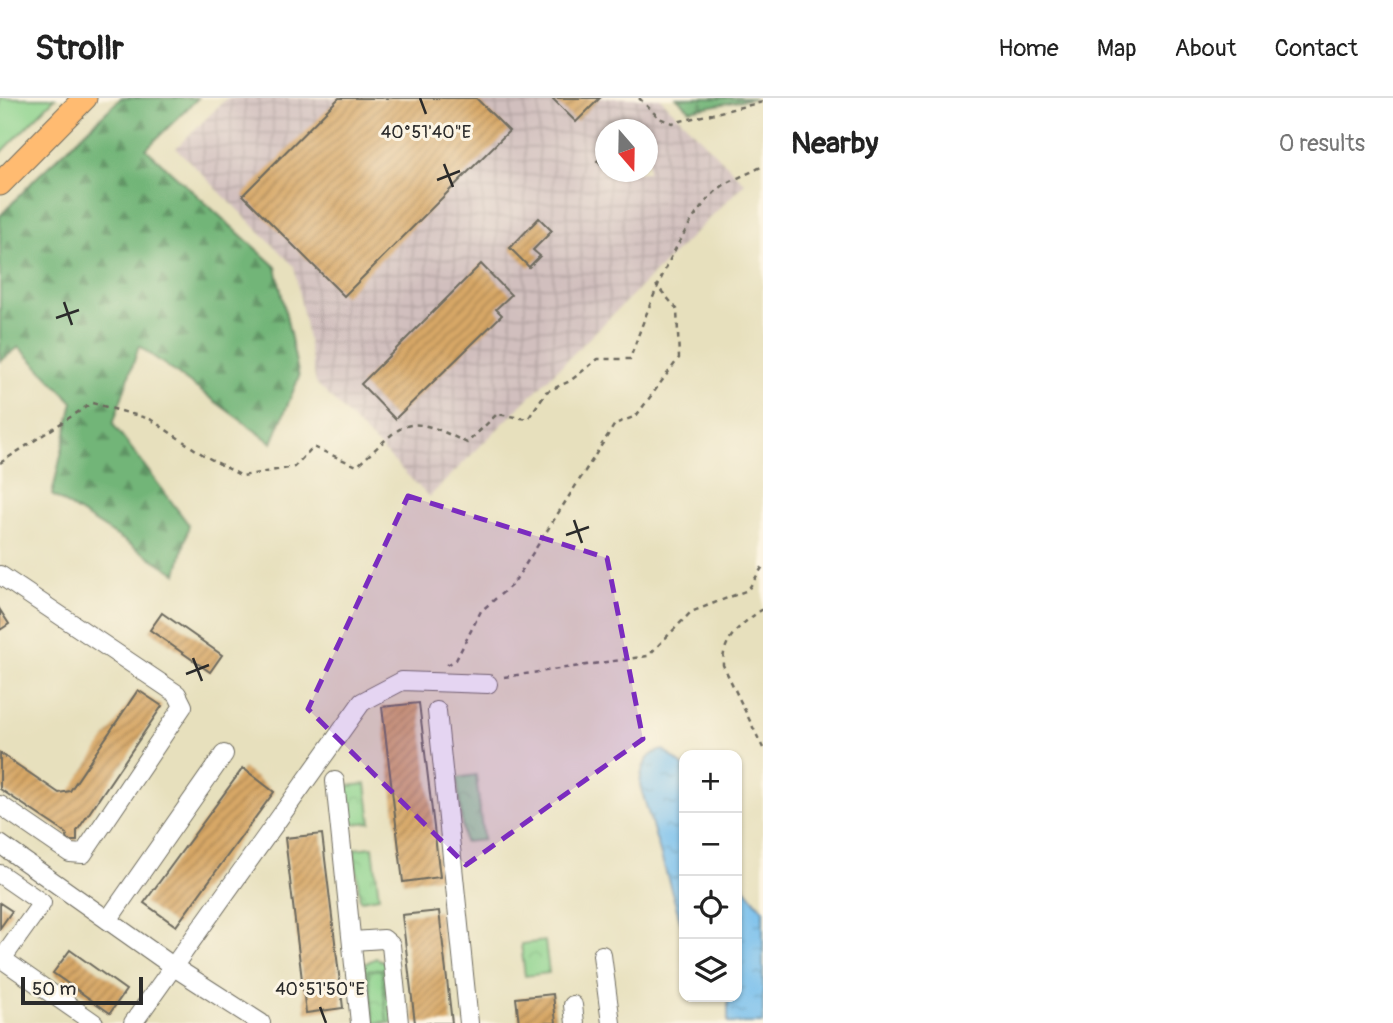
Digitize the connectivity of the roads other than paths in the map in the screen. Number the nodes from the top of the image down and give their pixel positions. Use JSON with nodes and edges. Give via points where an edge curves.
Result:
{"nodes":[{"id":1,"x":85,"y":98,"type":"edge"},
{"id":2,"x":0,"y":184,"type":"edge"},
{"id":3,"x":0,"y":575,"type":"edge"},
{"id":4,"x":488,"y":684,"type":"road end"},
{"id":5,"x":437,"y":711,"type":"dead end"},
{"id":6,"x":224,"y":754,"type":"dead end"},
{"id":7,"x":335,"y":780,"type":"dead end"},
{"id":8,"x":0,"y":805,"type":"edge"},
{"id":9,"x":0,"y":844,"type":"edge"},
{"id":10,"x":0,"y":874,"type":"edge"},
{"id":11,"x":108,"y":920,"type":"junction"},
{"id":12,"x":352,"y":941,"type":"junction"},
{"id":13,"x":602,"y":955,"type":"dead end"},
{"id":14,"x":174,"y":967,"type":"junction"},
{"id":15,"x":573,"y":1005,"type":"dead end"},
{"id":16,"x":93,"y":1023,"type":"edge"},
{"id":17,"x":133,"y":1023,"type":"edge"},
{"id":18,"x":261,"y":1023,"type":"edge"},
{"id":19,"x":360,"y":1023,"type":"edge"},
{"id":20,"x":399,"y":1023,"type":"edge"},
{"id":21,"x":469,"y":1023,"type":"edge"},
{"id":22,"x":575,"y":1023,"type":"edge"},
{"id":23,"x":611,"y":1023,"type":"edge"}],
"edges":[{"from":1,"to":2,"type":"main road"},
{"from":3,"to":8,"type":"street","via":[[177,694],[183,706],[83,854],[70,852]]},
{"from":4,"to":14,"type":"street","via":[[402,681],[362,702]]},
{"from":5,"to":21,"type":"street"},
{"from":6,"to":11,"type":"street"},
{"from":7,"to":12,"type":"street"},
{"from":9,"to":11,"type":"street"},
{"from":10,"to":16,"type":"street","via":[[42,903],[2,959]]},
{"from":11,"to":14,"type":"street"},
{"from":12,"to":19,"type":"street"},
{"from":12,"to":20,"type":"street","via":[[384,939],[391,945]]},
{"from":13,"to":23,"type":"street"},
{"from":14,"to":17,"type":"street"},
{"from":14,"to":18,"type":"street"},
{"from":15,"to":22,"type":"street"}]}
